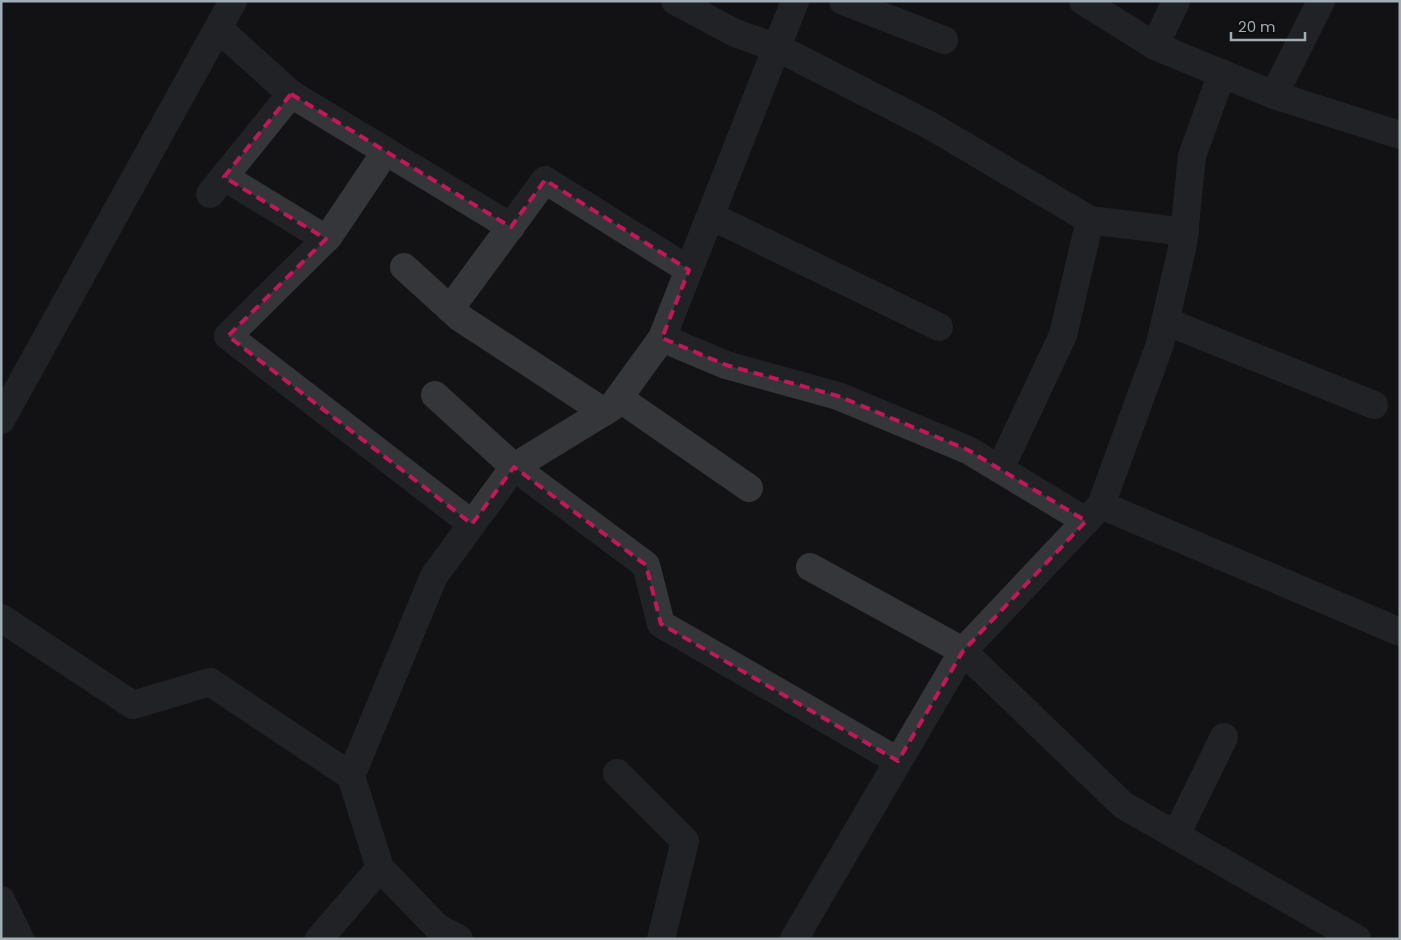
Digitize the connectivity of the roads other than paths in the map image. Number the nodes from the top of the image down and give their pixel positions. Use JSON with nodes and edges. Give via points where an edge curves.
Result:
{"nodes":[{"id":1,"x":232,"y":1,"type":"edge"},
{"id":2,"x":675,"y":1,"type":"edge"},
{"id":3,"x":795,"y":1,"type":"edge"},
{"id":4,"x":843,"y":1,"type":"edge"},
{"id":5,"x":1083,"y":1,"type":"edge"},
{"id":6,"x":1176,"y":1,"type":"edge"},
{"id":7,"x":1321,"y":1,"type":"edge"},
{"id":8,"x":219,"y":29,"type":"junction"},
{"id":9,"x":944,"y":40,"type":"dead end"},
{"id":10,"x":1155,"y":46,"type":"junction"},
{"id":11,"x":778,"y":48,"type":"junction"},
{"id":12,"x":1222,"y":73,"type":"junction"},
{"id":13,"x":291,"y":94,"type":"junction"},
{"id":14,"x":1274,"y":95,"type":"junction"},
{"id":15,"x":1400,"y":135,"type":"edge"},
{"id":16,"x":386,"y":151,"type":"junction"},
{"id":17,"x":711,"y":216,"type":"junction"},
{"id":18,"x":1090,"y":220,"type":"junction"},
{"id":19,"x":511,"y":227,"type":"junction"},
{"id":20,"x":1185,"y":232,"type":"junction"},
{"id":21,"x":326,"y":239,"type":"junction"},
{"id":22,"x":404,"y":267,"type":"dead end"},
{"id":23,"x":690,"y":270,"type":"junction"},
{"id":24,"x":450,"y":309,"type":"junction"},
{"id":25,"x":1165,"y":321,"type":"junction"},
{"id":26,"x":939,"y":327,"type":"dead end"},
{"id":27,"x":662,"y":338,"type":"junction"},
{"id":28,"x":435,"y":395,"type":"dead end"},
{"id":29,"x":612,"y":405,"type":"junction"},
{"id":30,"x":1374,"y":405,"type":"dead end"},
{"id":31,"x":1,"y":420,"type":"edge"},
{"id":32,"x":514,"y":467,"type":"junction"},
{"id":33,"x":1000,"y":469,"type":"junction"},
{"id":34,"x":749,"y":488,"type":"dead end"},
{"id":35,"x":1094,"y":513,"type":"junction"},
{"id":36,"x":472,"y":524,"type":"junction"},
{"id":37,"x":810,"y":567,"type":"dead end"},
{"id":38,"x":1,"y":618,"type":"edge"},
{"id":39,"x":1400,"y":632,"type":"edge"},
{"id":40,"x":963,"y":652,"type":"junction"},
{"id":41,"x":1224,"y":737,"type":"dead end"},
{"id":42,"x":898,"y":761,"type":"junction"},
{"id":43,"x":617,"y":773,"type":"dead end"},
{"id":44,"x":351,"y":776,"type":"junction"},
{"id":45,"x":1176,"y":835,"type":"junction"},
{"id":46,"x":380,"y":868,"type":"junction"},
{"id":47,"x":1,"y":900,"type":"edge"},
{"id":48,"x":20,"y":939,"type":"edge"},
{"id":49,"x":319,"y":939,"type":"edge"},
{"id":50,"x":459,"y":939,"type":"edge"},
{"id":51,"x":660,"y":939,"type":"edge"},
{"id":52,"x":794,"y":939,"type":"edge"},
{"id":53,"x":1357,"y":939,"type":"edge"}],
"edges":[{"from":1,"to":8,"type":"street"},
{"from":2,"to":11,"type":"street","via":[[735,33]]},
{"from":3,"to":11,"type":"street"},
{"from":4,"to":9,"type":"street"},
{"from":5,"to":10,"type":"street"},
{"from":6,"to":10,"type":"street"},
{"from":7,"to":14,"type":"street"},
{"from":8,"to":13,"type":"street"},
{"from":8,"to":31,"type":"street"},
{"from":10,"to":12,"type":"street"},
{"from":11,"to":17,"type":"street"},
{"from":11,"to":18,"type":"street","via":[[931,126]]},
{"from":12,"to":14,"type":"street"},
{"from":12,"to":20,"type":"street","via":[[1192,156]]},
{"from":13,"to":16,"type":"street"},
{"from":13,"to":21,"type":"street","via":[[217,186]]},
{"from":14,"to":15,"type":"street"},
{"from":16,"to":19,"type":"street"},
{"from":16,"to":21,"type":"street"},
{"from":17,"to":23,"type":"street"},
{"from":17,"to":26,"type":"street"},
{"from":18,"to":20,"type":"street"},
{"from":18,"to":33,"type":"street","via":[[1062,335]]},
{"from":19,"to":23,"type":"street","via":[[546,180]]},
{"from":19,"to":24,"type":"street"},
{"from":20,"to":25,"type":"street"},
{"from":21,"to":36,"type":"street","via":[[228,336]]},
{"from":22,"to":24,"type":"street"},
{"from":23,"to":27,"type":"street"},
{"from":24,"to":29,"type":"street"},
{"from":25,"to":30,"type":"street"},
{"from":25,"to":35,"type":"street","via":[[1160,344]]},
{"from":27,"to":29,"type":"street"},
{"from":27,"to":33,"type":"street","via":[[726,365],[838,396],[968,450]]},
{"from":28,"to":32,"type":"street"},
{"from":29,"to":32,"type":"street"},
{"from":29,"to":34,"type":"street"},
{"from":32,"to":36,"type":"street"},
{"from":32,"to":42,"type":"street","via":[[646,565],[660,624]]},
{"from":33,"to":35,"type":"street"},
{"from":35,"to":39,"type":"street"},
{"from":35,"to":40,"type":"street"},
{"from":36,"to":44,"type":"street","via":[[434,576]]},
{"from":37,"to":40,"type":"street"},
{"from":38,"to":44,"type":"street","via":[[133,705],[210,682]]},
{"from":40,"to":42,"type":"street"},
{"from":40,"to":45,"type":"street","via":[[1123,805]]},
{"from":41,"to":45,"type":"street"},
{"from":42,"to":52,"type":"street"},
{"from":43,"to":51,"type":"street","via":[[685,841]]},
{"from":44,"to":46,"type":"street"},
{"from":45,"to":53,"type":"street"},
{"from":46,"to":49,"type":"street"},
{"from":46,"to":50,"type":"street","via":[[437,927]]},
{"from":47,"to":48,"type":"street"}]}
